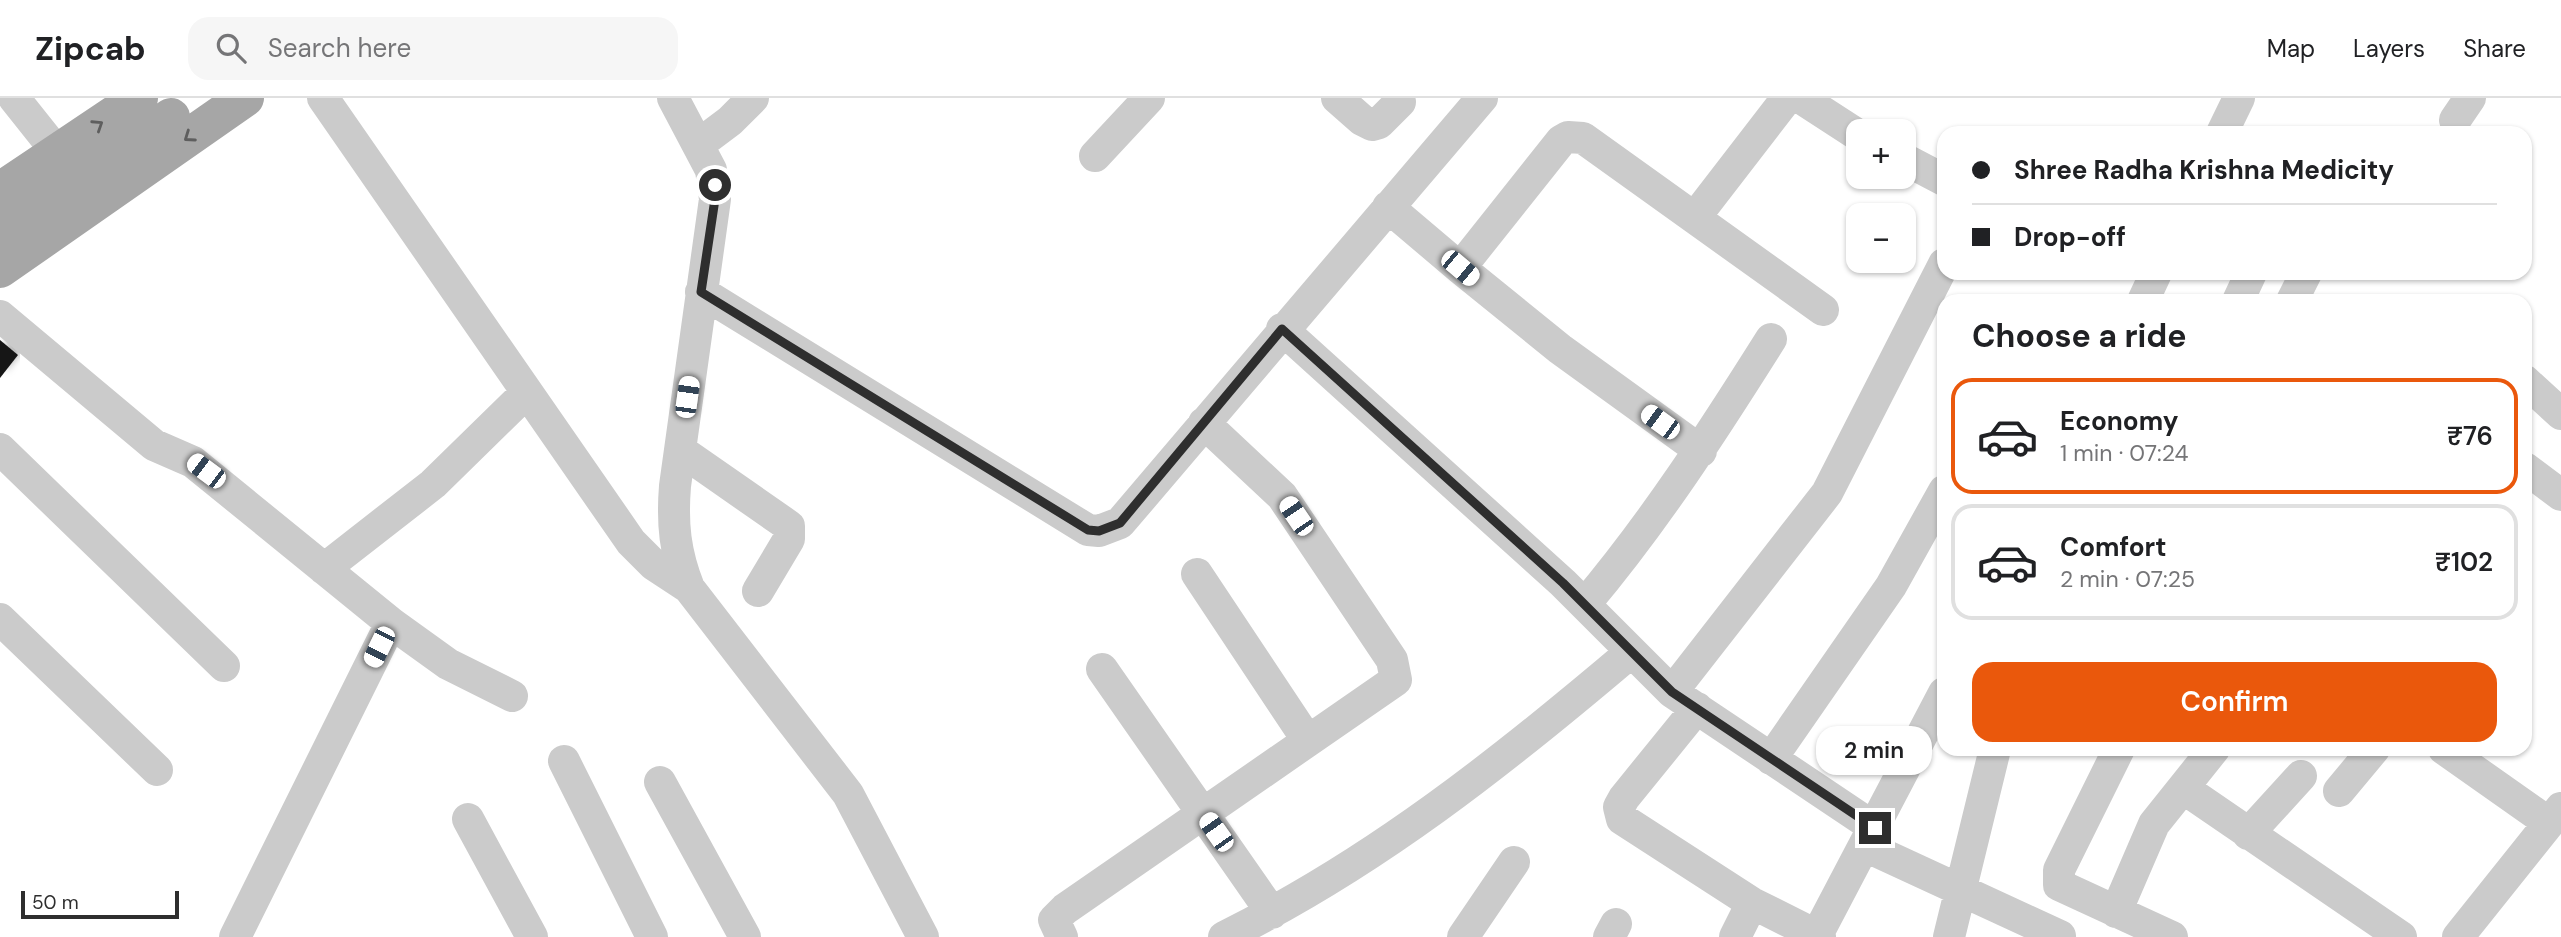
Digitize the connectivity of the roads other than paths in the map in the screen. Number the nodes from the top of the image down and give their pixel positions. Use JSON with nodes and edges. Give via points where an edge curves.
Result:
{"nodes":[{"id":1,"x":14,"y":98,"type":"edge"},
{"id":2,"x":139,"y":98,"type":"edge"},
{"id":3,"x":199,"y":98,"type":"edge"},
{"id":4,"x":245,"y":98,"type":"edge"},
{"id":5,"x":323,"y":98,"type":"edge"},
{"id":6,"x":673,"y":98,"type":"edge"},
{"id":7,"x":752,"y":98,"type":"edge"},
{"id":8,"x":1149,"y":98,"type":"edge"},
{"id":9,"x":1337,"y":98,"type":"edge"},
{"id":10,"x":1482,"y":98,"type":"edge"},
{"id":11,"x":1787,"y":98,"type":"edge"},
{"id":12,"x":1801,"y":98,"type":"edge"},
{"id":13,"x":2239,"y":98,"type":"edge"},
{"id":14,"x":1400,"y":102,"type":"dead end"},
{"id":15,"x":2225,"y":126,"type":"edge"},
{"id":16,"x":1846,"y":127,"type":"edge"},
{"id":17,"x":698,"y":145,"type":"junction"},
{"id":18,"x":57,"y":152,"type":"junction"},
{"id":19,"x":1096,"y":156,"type":"dead end"},
{"id":20,"x":1916,"y":165,"type":"edge"},
{"id":21,"x":1937,"y":176,"type":"edge"},
{"id":22,"x":0,"y":191,"type":"edge"},
{"id":23,"x":1388,"y":207,"type":"junction"},
{"id":24,"x":1696,"y":216,"type":"junction"},
{"id":25,"x":0,"y":233,"type":"edge"},
{"id":26,"x":1460,"y":268,"type":"junction"},
{"id":27,"x":0,"y":269,"type":"edge"},
{"id":28,"x":1937,"y":278,"type":"edge"},
{"id":29,"x":701,"y":292,"type":"junction"},
{"id":30,"x":1823,"y":310,"type":"dead end"},
{"id":31,"x":0,"y":316,"type":"edge"},
{"id":32,"x":1282,"y":329,"type":"junction"},
{"id":33,"x":1771,"y":339,"type":"dead end"},
{"id":34,"x":526,"y":393,"type":"junction"},
{"id":35,"x":2532,"y":393,"type":"edge"},
{"id":36,"x":2561,"y":414,"type":"edge"},
{"id":37,"x":1205,"y":423,"type":"junction"},
{"id":38,"x":0,"y":449,"type":"edge"},
{"id":39,"x":680,"y":450,"type":"junction"},
{"id":40,"x":1701,"y":451,"type":"junction"},
{"id":41,"x":2532,"y":473,"type":"edge"},
{"id":42,"x":2561,"y":495,"type":"edge"},
{"id":43,"x":1937,"y":504,"type":"edge"},
{"id":44,"x":324,"y":569,"type":"junction"},
{"id":45,"x":1197,"y":574,"type":"dead end"},
{"id":46,"x":689,"y":588,"type":"junction"},
{"id":47,"x":758,"y":590,"type":"dead end"},
{"id":48,"x":1585,"y":604,"type":"junction"},
{"id":49,"x":0,"y":620,"type":"edge"},
{"id":50,"x":391,"y":623,"type":"junction"},
{"id":51,"x":1630,"y":653,"type":"junction"},
{"id":52,"x":225,"y":666,"type":"dead end"},
{"id":53,"x":1102,"y":669,"type":"dead end"},
{"id":54,"x":512,"y":696,"type":"dead end"},
{"id":55,"x":1685,"y":700,"type":"junction"},
{"id":56,"x":1937,"y":707,"type":"edge"},
{"id":57,"x":1308,"y":740,"type":"junction"},
{"id":58,"x":1993,"y":756,"type":"edge"},
{"id":59,"x":2116,"y":756,"type":"edge"},
{"id":60,"x":2208,"y":756,"type":"edge"},
{"id":61,"x":2368,"y":756,"type":"edge"},
{"id":62,"x":2456,"y":756,"type":"edge"},
{"id":63,"x":1771,"y":759,"type":"junction"},
{"id":64,"x":564,"y":761,"type":"dead end"},
{"id":65,"x":157,"y":770,"type":"dead end"},
{"id":66,"x":2301,"y":776,"type":"dead end"},
{"id":67,"x":660,"y":782,"type":"dead end"},
{"id":68,"x":2183,"y":788,"type":"junction"},
{"id":69,"x":2339,"y":791,"type":"dead end"},
{"id":70,"x":1202,"y":812,"type":"junction"},
{"id":71,"x":2555,"y":816,"type":"edge"},
{"id":72,"x":468,"y":819,"type":"dead end"},
{"id":73,"x":2248,"y":834,"type":"junction"},
{"id":74,"x":1870,"y":837,"type":"junction"},
{"id":75,"x":1514,"y":862,"type":"dead end"},
{"id":76,"x":1961,"y":890,"type":"junction"},
{"id":77,"x":2075,"y":894,"type":"junction"},
{"id":78,"x":1752,"y":903,"type":"junction"},
{"id":79,"x":2116,"y":912,"type":"junction"},
{"id":80,"x":1272,"y":914,"type":"junction"},
{"id":81,"x":2165,"y":935,"type":"edge"},
{"id":82,"x":2060,"y":936,"type":"edge"},
{"id":83,"x":235,"y":937,"type":"edge"},
{"id":84,"x":532,"y":937,"type":"edge"},
{"id":85,"x":652,"y":937,"type":"edge"},
{"id":86,"x":745,"y":937,"type":"edge"},
{"id":87,"x":923,"y":937,"type":"edge"},
{"id":88,"x":1062,"y":937,"type":"edge"},
{"id":89,"x":1224,"y":937,"type":"edge"},
{"id":90,"x":1463,"y":937,"type":"edge"},
{"id":91,"x":1735,"y":937,"type":"edge"},
{"id":92,"x":1818,"y":937,"type":"edge"},
{"id":93,"x":1949,"y":937,"type":"edge"},
{"id":94,"x":2401,"y":937,"type":"edge"},
{"id":95,"x":2458,"y":937,"type":"edge"}],
"edges":[{"from":1,"to":18,"type":"street"},
{"from":18,"to":2,"type":"main road","one_way":true},
{"from":3,"to":25,"type":"main road"},
{"from":4,"to":27,"type":"main road","one_way":true},
{"from":5,"to":34,"type":"street"},
{"from":6,"to":17,"type":"street"},
{"from":7,"to":17,"type":"street"},
{"from":8,"to":19,"type":"street"},
{"from":9,"to":14,"type":"street","via":[[1372,125]]},
{"from":10,"to":23,"type":"street"},
{"from":11,"to":24,"type":"street"},
{"from":12,"to":16,"type":"street"},
{"from":13,"to":15,"type":"street"},
{"from":17,"to":29,"type":"street","via":[[711,170],[715,199]]},
{"from":18,"to":22,"type":"main road"},
{"from":20,"to":21,"type":"street"},
{"from":23,"to":26,"type":"street"},
{"from":23,"to":32,"type":"street"},
{"from":24,"to":26,"type":"street","via":[[1583,138],[1568,138]]},
{"from":24,"to":30,"type":"street"},
{"from":26,"to":40,"type":"street","via":[[1549,341]]},
{"from":28,"to":55,"type":"street","via":[[1827,493]]},
{"from":29,"to":37,"type":"street","via":[[1088,530],[1120,523]]},
{"from":29,"to":39,"type":"street"},
{"from":31,"to":44,"type":"street","via":[[154,445],[193,462]]},
{"from":32,"to":37,"type":"street"},
{"from":32,"to":48,"type":"street"},
{"from":33,"to":40,"type":"street"},
{"from":34,"to":44,"type":"street","via":[[433,484]]},
{"from":34,"to":46,"type":"street","via":[[640,554]]},
{"from":35,"to":36,"type":"street"},
{"from":37,"to":57,"type":"street","via":[[1282,496],[1395,666],[1396,680],[1391,686]]},
{"from":38,"to":52,"type":"street"},
{"from":39,"to":46,"type":"street","via":[[673,535]]},
{"from":39,"to":47,"type":"street","via":[[789,526],[789,539]]},
{"from":40,"to":48,"type":"street","via":[[1639,540]]},
{"from":41,"to":42,"type":"street"},
{"from":43,"to":63,"type":"street","via":[[1891,586]]},
{"from":44,"to":50,"type":"street"},
{"from":45,"to":57,"type":"street"},
{"from":46,"to":87,"type":"street","via":[[842,785]]},
{"from":48,"to":51,"type":"street"},
{"from":49,"to":65,"type":"street"},
{"from":50,"to":54,"type":"street","via":[[448,664]]},
{"from":50,"to":83,"type":"street"},
{"from":51,"to":55,"type":"street"},
{"from":51,"to":80,"type":"street","via":[[1440,806]]},
{"from":53,"to":70,"type":"street"},
{"from":55,"to":63,"type":"street"},
{"from":55,"to":78,"type":"street","via":[[1619,813],[1627,825]]},
{"from":56,"to":74,"type":"street"},
{"from":57,"to":70,"type":"street"},
{"from":58,"to":76,"type":"street"},
{"from":59,"to":77,"type":"street","via":[[2059,870],[2059,885]]},
{"from":60,"to":68,"type":"street"},
{"from":61,"to":69,"type":"street"},
{"from":62,"to":71,"type":"street"},
{"from":63,"to":74,"type":"street"},
{"from":64,"to":85,"type":"street"},
{"from":66,"to":73,"type":"street"},
{"from":67,"to":86,"type":"street"},
{"from":68,"to":73,"type":"street"},
{"from":68,"to":79,"type":"street","via":[[2154,824]]},
{"from":70,"to":80,"type":"street"},
{"from":70,"to":88,"type":"street","via":[[1058,914],[1055,927]]},
{"from":71,"to":95,"type":"street"},
{"from":72,"to":84,"type":"street"},
{"from":73,"to":94,"type":"street"},
{"from":74,"to":76,"type":"street"},
{"from":74,"to":92,"type":"street"},
{"from":75,"to":90,"type":"street"},
{"from":76,"to":82,"type":"street"},
{"from":76,"to":93,"type":"street"},
{"from":77,"to":79,"type":"street"},
{"from":77,"to":82,"type":"street"},
{"from":78,"to":91,"type":"street"},
{"from":78,"to":92,"type":"street"},
{"from":79,"to":81,"type":"street"},
{"from":80,"to":89,"type":"street"}]}
